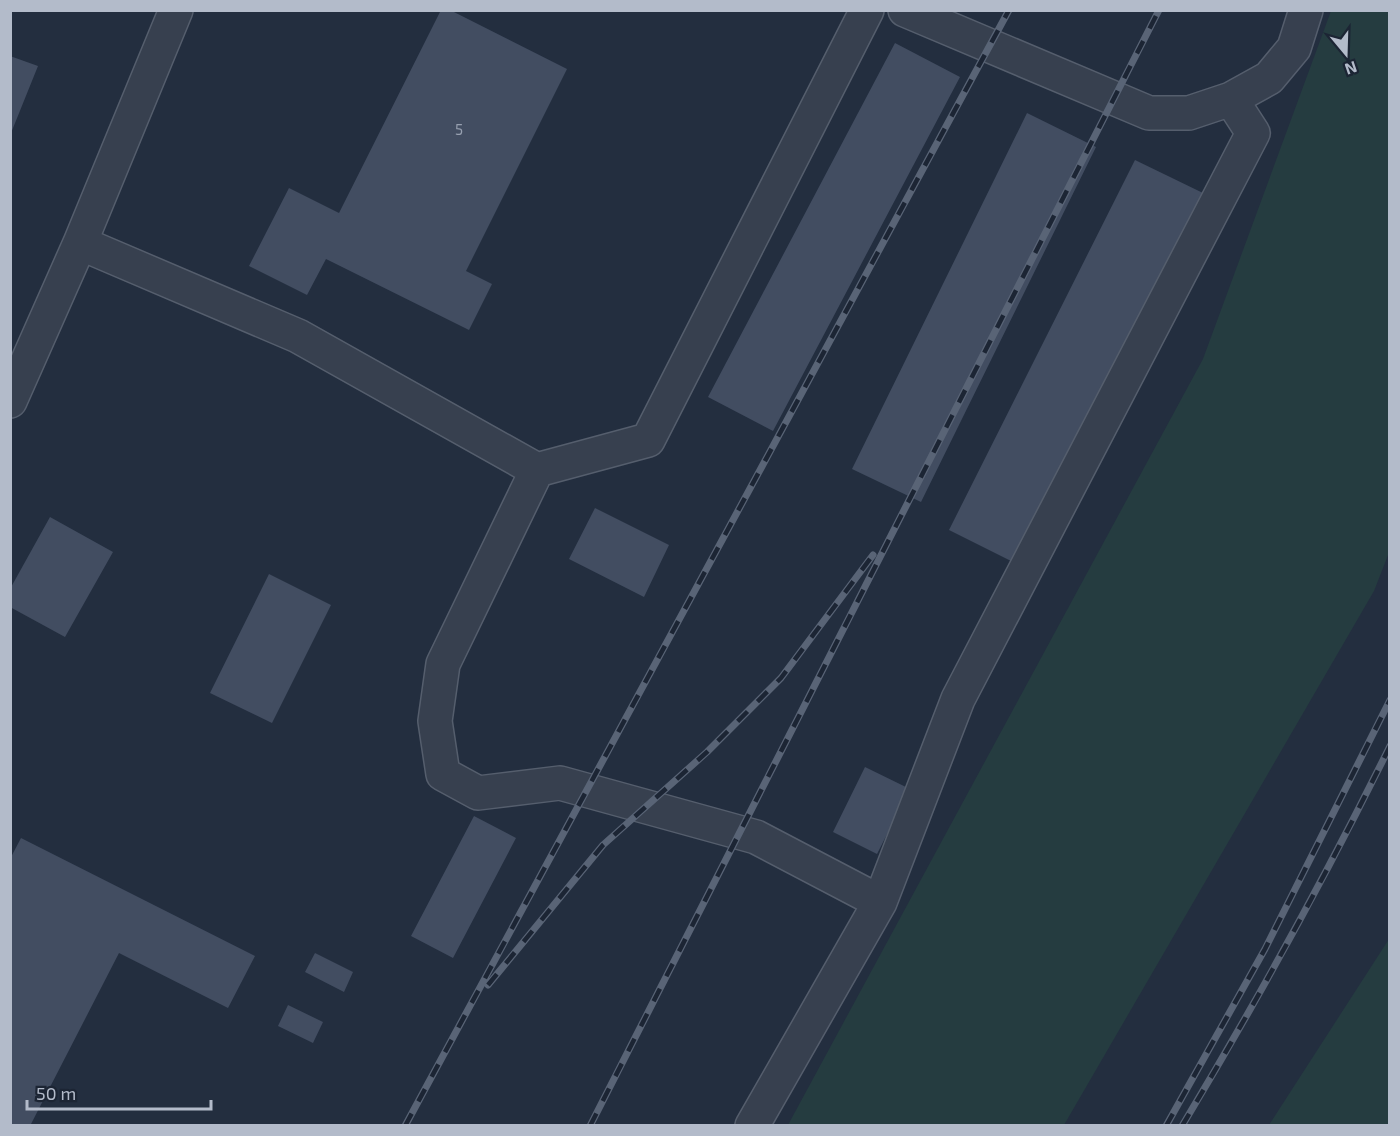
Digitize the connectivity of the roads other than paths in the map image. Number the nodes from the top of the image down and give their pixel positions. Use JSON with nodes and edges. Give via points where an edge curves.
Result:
{"nodes":[{"id":1,"x":176,"y":10,"type":"edge"},
{"id":2,"x":867,"y":10,"type":"edge"},
{"id":3,"x":905,"y":10,"type":"edge"},
{"id":4,"x":1306,"y":10,"type":"edge"},
{"id":5,"x":1231,"y":99,"type":"junction"},
{"id":6,"x":80,"y":243,"type":"junction"},
{"id":7,"x":10,"y":401,"type":"edge"},
{"id":8,"x":537,"y":470,"type":"junction"},
{"id":9,"x":880,"y":902,"type":"junction"},
{"id":10,"x":752,"y":1125,"type":"edge"}],
"edges":[{"from":1,"to":6,"type":"lane"},
{"from":2,"to":8,"type":"lane","via":[[648,440]]},
{"from":3,"to":5,"type":"lane","via":[[1149,114],[1189,112]]},
{"from":4,"to":5,"type":"lane","via":[[1288,56],[1269,78]]},
{"from":5,"to":9,"type":"lane","via":[[1253,133],[958,699]]},
{"from":6,"to":7,"type":"lane"},
{"from":6,"to":8,"type":"lane","via":[[298,336]]},
{"from":8,"to":9,"type":"lane","via":[[443,664],[435,721],[443,774],[478,793],[560,783],[756,837]]},
{"from":9,"to":10,"type":"lane"}]}
